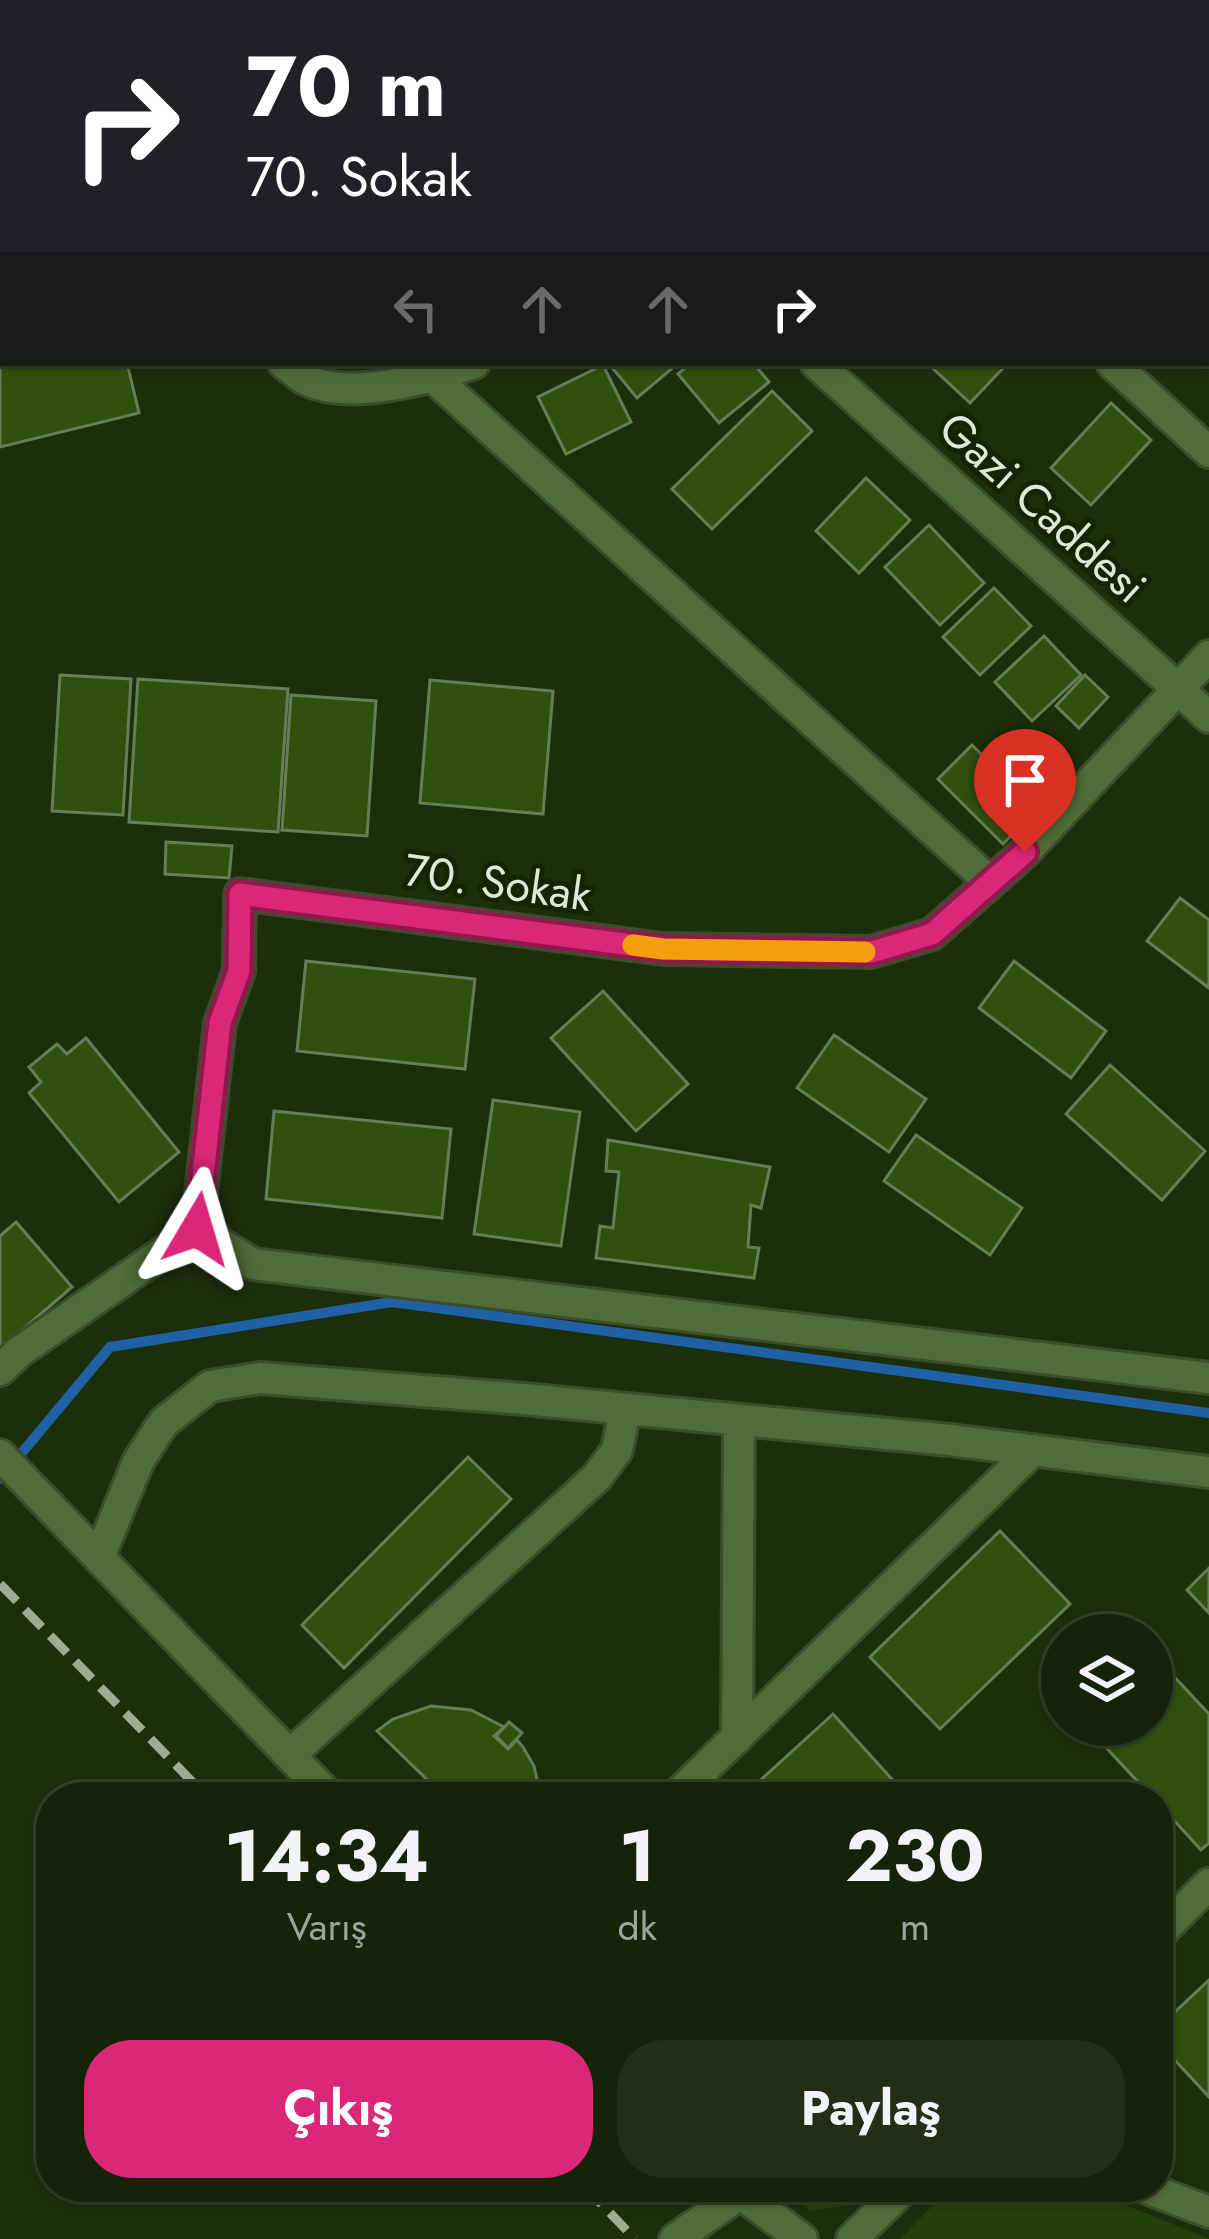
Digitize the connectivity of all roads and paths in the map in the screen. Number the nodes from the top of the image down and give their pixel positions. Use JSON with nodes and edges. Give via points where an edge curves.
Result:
{"nodes":[{"id":1,"x":288,"y":366,"type":"edge"},
{"id":2,"x":465,"y":366,"type":"edge"},
{"id":3,"x":820,"y":366,"type":"edge"},
{"id":4,"x":1115,"y":366,"type":"edge"},
{"id":5,"x":433,"y":377,"type":"junction"},
{"id":6,"x":1209,"y":452,"type":"edge"},
{"id":7,"x":1209,"y":656,"type":"edge"},
{"id":8,"x":1178,"y":691,"type":"junction"},
{"id":9,"x":1209,"y":717,"type":"edge"},
{"id":10,"x":990,"y":882,"type":"junction"},
{"id":11,"x":197,"y":1229,"type":"junction"},
{"id":12,"x":0,"y":1370,"type":"edge"},
{"id":13,"x":1209,"y":1378,"type":"edge"},
{"id":14,"x":625,"y":1409,"type":"junction"},
{"id":15,"x":739,"y":1420,"type":"junction"},
{"id":16,"x":1034,"y":1450,"type":"junction"},
{"id":17,"x":0,"y":1455,"type":"edge"},
{"id":18,"x":1209,"y":1472,"type":"edge"},
{"id":19,"x":100,"y":1556,"type":"junction"},
{"id":20,"x":737,"y":1738,"type":"junction"},
{"id":21,"x":290,"y":1755,"type":"junction"},
{"id":22,"x":316,"y":1782,"type":"edge"},
{"id":23,"x":691,"y":1782,"type":"edge"},
{"id":24,"x":1209,"y":1884,"type":"edge"},
{"id":25,"x":1173,"y":1920,"type":"edge"},
{"id":26,"x":1173,"y":2198,"type":"edge"},
{"id":27,"x":721,"y":2202,"type":"edge"},
{"id":28,"x":752,"y":2202,"type":"edge"},
{"id":29,"x":890,"y":2202,"type":"edge"},
{"id":30,"x":1209,"y":2212,"type":"edge"},
{"id":31,"x":675,"y":2239,"type":"edge"},
{"id":32,"x":802,"y":2239,"type":"edge"},
{"id":33,"x":852,"y":2239,"type":"edge"}],
"edges":[{"from":1,"to":5,"type":"street","via":[[338,387]]},
{"from":2,"to":5,"type":"street"},
{"from":3,"to":8,"type":"street","name":"Gazi Caddesi"},
{"from":4,"to":6,"type":"street"},
{"from":5,"to":10,"type":"street"},
{"from":7,"to":8,"type":"street","name":"70. Sokak"},
{"from":8,"to":9,"type":"street","name":"Gazi Caddesi"},
{"from":8,"to":10,"type":"street","name":"70. Sokak"},
{"from":10,"to":11,"type":"street","name":"70. Sokak","via":[[932,934],[872,952],[663,949],[240,894],[239,971],[220,1023]]},
{"from":11,"to":12,"type":"street"},
{"from":11,"to":13,"type":"street","via":[[253,1264]]},
{"from":14,"to":15,"type":"street"},
{"from":14,"to":19,"type":"street","via":[[260,1378],[210,1386],[163,1423]]},
{"from":14,"to":21,"type":"street","via":[[617,1450],[597,1477]]},
{"from":15,"to":16,"type":"street"},
{"from":15,"to":20,"type":"street"},
{"from":16,"to":18,"type":"street"},
{"from":16,"to":20,"type":"street"},
{"from":17,"to":19,"type":"street"},
{"from":19,"to":21,"type":"street"},
{"from":20,"to":23,"type":"street"},
{"from":21,"to":22,"type":"street"},
{"from":24,"to":25,"type":"street"},
{"from":26,"to":30,"type":"street"},
{"from":27,"to":31,"type":"street"},
{"from":28,"to":32,"type":"street"},
{"from":29,"to":33,"type":"street"}]}
